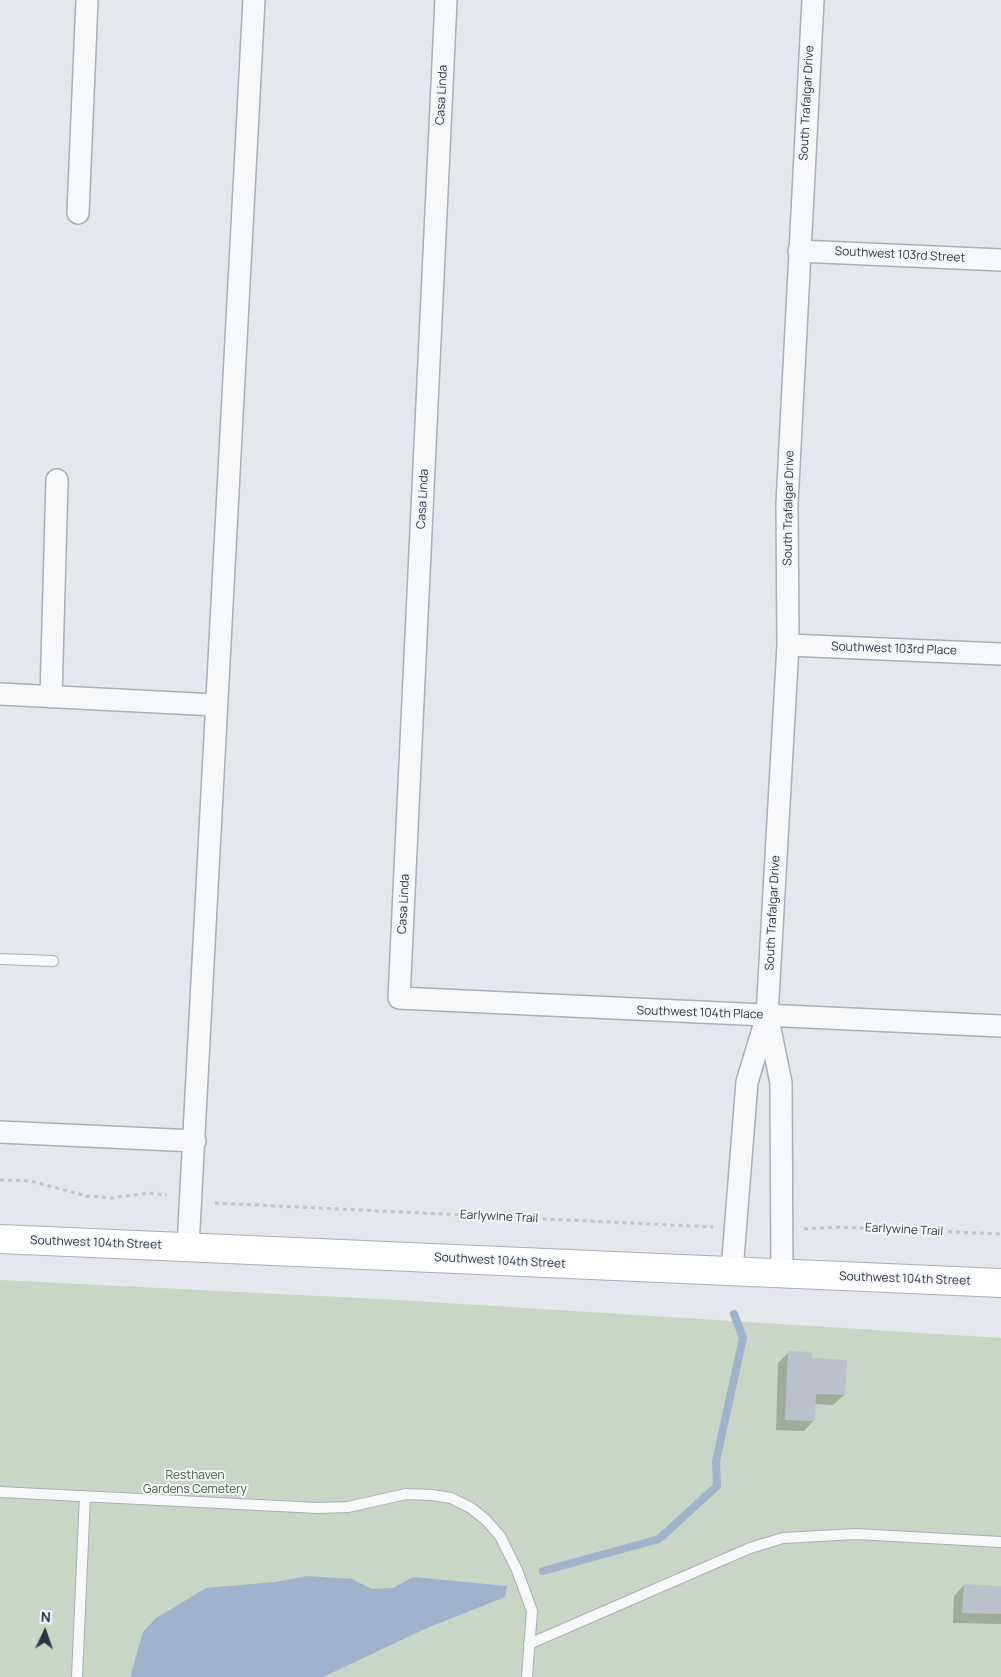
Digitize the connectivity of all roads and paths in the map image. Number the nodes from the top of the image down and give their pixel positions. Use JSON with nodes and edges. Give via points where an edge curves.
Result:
{"nodes":[{"id":1,"x":87,"y":0,"type":"edge"},
{"id":2,"x":254,"y":0,"type":"edge"},
{"id":3,"x":446,"y":0,"type":"edge"},
{"id":4,"x":813,"y":0,"type":"edge"},
{"id":5,"x":78,"y":213,"type":"dead end"},
{"id":6,"x":799,"y":251,"type":"junction"},
{"id":7,"x":1001,"y":260,"type":"edge"},
{"id":8,"x":57,"y":480,"type":"dead end"},
{"id":9,"x":788,"y":645,"type":"junction"},
{"id":10,"x":1001,"y":654,"type":"edge"},
{"id":11,"x":0,"y":694,"type":"edge"},
{"id":12,"x":51,"y":697,"type":"junction"},
{"id":13,"x":216,"y":704,"type":"junction"},
{"id":14,"x":0,"y":959,"type":"edge"},
{"id":15,"x":53,"y":961,"type":"dead end"},
{"id":16,"x":399,"y":998,"type":"joint"},
{"id":17,"x":767,"y":1016,"type":"junction"},
{"id":18,"x":1001,"y":1026,"type":"edge"},
{"id":19,"x":0,"y":1132,"type":"edge"},
{"id":20,"x":194,"y":1141,"type":"junction"},
{"id":21,"x":0,"y":1180,"type":"edge"},
{"id":22,"x":191,"y":1198,"type":"junction"},
{"id":23,"x":736,"y":1228,"type":"junction"},
{"id":24,"x":782,"y":1230,"type":"junction"},
{"id":25,"x":1001,"y":1234,"type":"edge"},
{"id":26,"x":0,"y":1239,"type":"edge"},
{"id":27,"x":188,"y":1247,"type":"junction"},
{"id":28,"x":732,"y":1271,"type":"junction"},
{"id":29,"x":782,"y":1274,"type":"junction"},
{"id":30,"x":1001,"y":1283,"type":"edge"},
{"id":31,"x":0,"y":1492,"type":"edge"},
{"id":32,"x":85,"y":1496,"type":"junction"},
{"id":33,"x":1001,"y":1542,"type":"edge"},
{"id":34,"x":529,"y":1644,"type":"junction"},
{"id":35,"x":77,"y":1677,"type":"edge"},
{"id":36,"x":527,"y":1677,"type":"edge"}],
"edges":[{"from":1,"to":5,"type":"street"},
{"from":2,"to":13,"type":"street"},
{"from":3,"to":16,"type":"street","name":"Casa Linda"},
{"from":4,"to":6,"type":"street","name":"South Trafalgar Drive"},
{"from":6,"to":7,"type":"street","name":"Southwest 103rd Street"},
{"from":6,"to":9,"type":"street","name":"South Trafalgar Drive","via":[[787,504]]},
{"from":8,"to":12,"type":"street"},
{"from":9,"to":10,"type":"street","name":"Southwest 103rd Place"},
{"from":9,"to":17,"type":"street","name":"South Trafalgar Drive"},
{"from":11,"to":12,"type":"street"},
{"from":12,"to":13,"type":"street"},
{"from":13,"to":20,"type":"street"},
{"from":14,"to":15,"type":"lane"},
{"from":16,"to":17,"type":"street","name":"Southwest 104th Place"},
{"from":17,"to":18,"type":"street","name":"Southwest 104th Place"},
{"from":17,"to":23,"type":"street","name":"South Trafalgar Drive","via":[[747,1082]]},
{"from":17,"to":24,"type":"street","name":"South Trafalgar Drive","via":[[781,1083]]},
{"from":19,"to":20,"type":"street"},
{"from":20,"to":22,"type":"street"},
{"from":21,"to":22,"type":"path","name":"Earlywine Trail","via":[[30,1182],[87,1196],[111,1198],[149,1192]]},
{"from":22,"to":23,"type":"path","name":"Earlywine Trail","via":[[219,1203]]},
{"from":22,"to":27,"type":"street"},
{"from":23,"to":28,"type":"street","name":"South Trafalgar Drive"},
{"from":24,"to":25,"type":"path","name":"Earlywine Trail","via":[[837,1227]]},
{"from":24,"to":29,"type":"street","name":"South Trafalgar Drive"},
{"from":26,"to":27,"type":"main road","name":"Southwest 104th Street"},
{"from":27,"to":28,"type":"main road","name":"Southwest 104th Street"},
{"from":28,"to":29,"type":"main road","name":"Southwest 104th Street"},
{"from":29,"to":30,"type":"main road","name":"Southwest 104th Street"},
{"from":31,"to":32,"type":"lane"},
{"from":32,"to":34,"type":"lane","via":[[318,1508],[348,1507],[406,1494],[451,1498],[471,1508],[500,1536],[532,1611]]},
{"from":32,"to":35,"type":"lane"},
{"from":33,"to":34,"type":"lane","via":[[856,1534],[784,1538],[750,1548]]},
{"from":34,"to":36,"type":"lane"}]}
